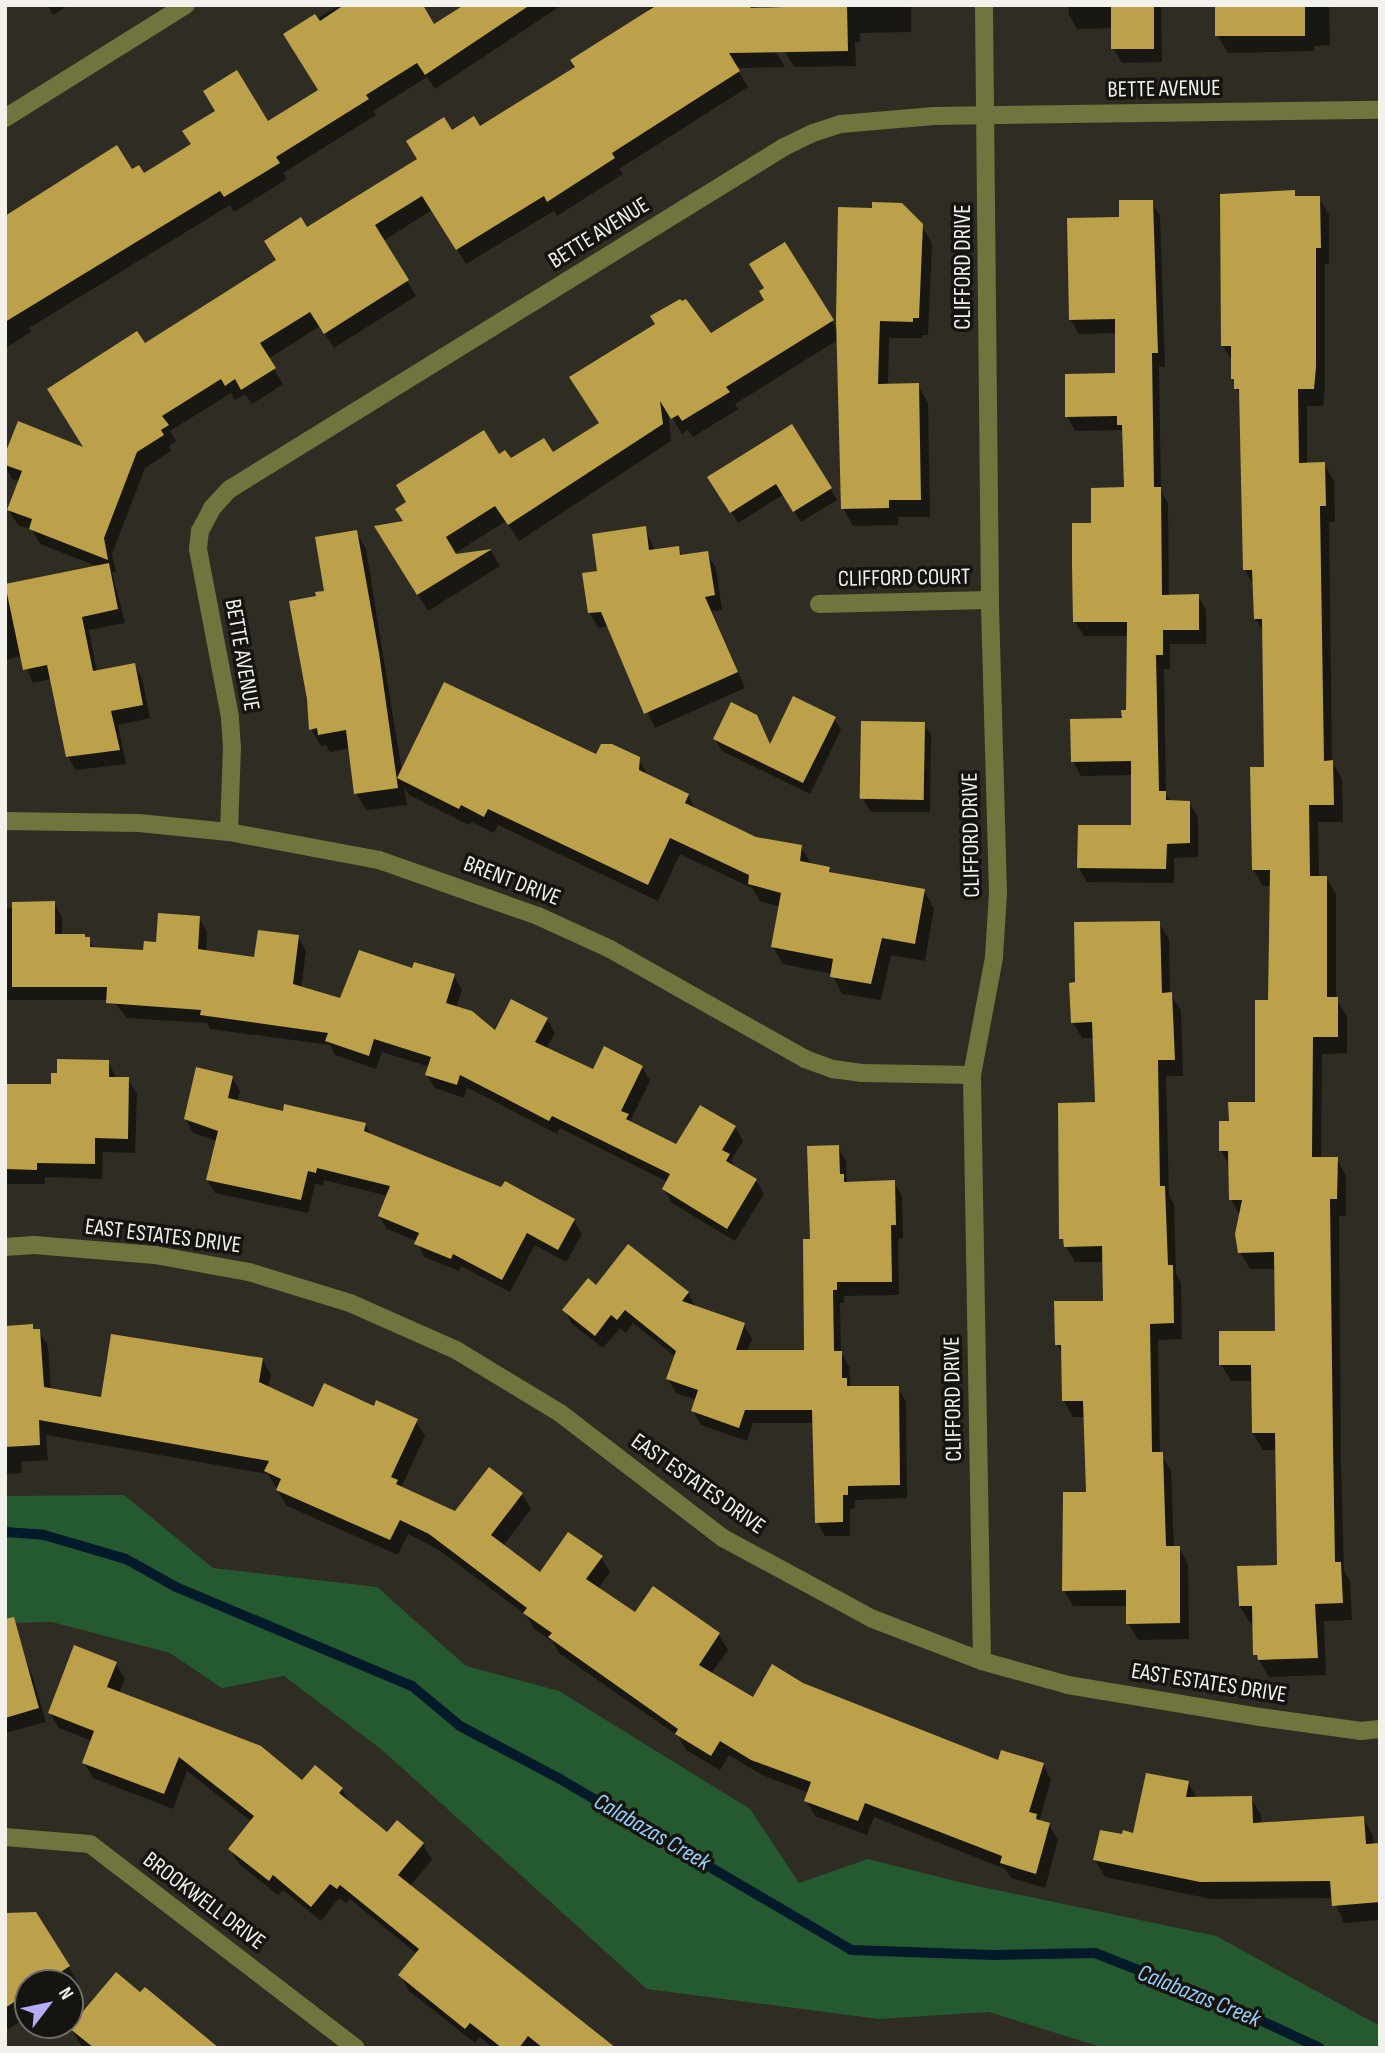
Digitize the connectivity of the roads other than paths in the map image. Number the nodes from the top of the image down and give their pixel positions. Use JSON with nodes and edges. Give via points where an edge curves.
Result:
{"nodes":[{"id":1,"x":186,"y":5,"type":"edge"},
{"id":2,"x":984,"y":5,"type":"edge"},
{"id":3,"x":1380,"y":110,"type":"edge"},
{"id":4,"x":986,"y":115,"type":"junction"},
{"id":5,"x":5,"y":118,"type":"edge"},
{"id":6,"x":990,"y":600,"type":"junction"},
{"id":7,"x":819,"y":604,"type":"dead end"},
{"id":8,"x":5,"y":821,"type":"edge"},
{"id":9,"x":229,"y":832,"type":"junction"},
{"id":10,"x":972,"y":1075,"type":"junction"},
{"id":11,"x":5,"y":1247,"type":"edge"},
{"id":12,"x":982,"y":1661,"type":"junction"},
{"id":13,"x":1380,"y":1729,"type":"edge"},
{"id":14,"x":5,"y":1838,"type":"edge"},
{"id":15,"x":356,"y":2048,"type":"edge"}],
"edges":[{"from":1,"to":5,"type":"street"},
{"from":2,"to":4,"type":"street","name":"CLIFFORD DRIVE"},
{"from":3,"to":4,"type":"street","name":"BETTE AVENUE"},
{"from":4,"to":6,"type":"street","name":"CLIFFORD DRIVE"},
{"from":4,"to":9,"type":"street","name":"BETTE AVENUE","via":[[841,124],[783,147],[230,489],[212,508],[200,531],[198,549],[229,716]]},
{"from":6,"to":7,"type":"street","name":"CLIFFORD COURT"},
{"from":6,"to":10,"type":"street","name":"CLIFFORD DRIVE","via":[[998,893],[994,957]]},
{"from":8,"to":9,"type":"street","name":"BRENT DRIVE","via":[[139,823]]},
{"from":9,"to":10,"type":"street","name":"BRENT DRIVE","via":[[379,860],[538,916],[610,949],[805,1059],[833,1069]]},
{"from":10,"to":12,"type":"street","name":"CLIFFORD DRIVE"},
{"from":11,"to":12,"type":"street","name":"EAST ESTATES DRIVE","via":[[34,1245],[155,1255],[249,1272],[350,1303],[456,1350],[560,1413],[723,1538],[873,1619]]},
{"from":12,"to":13,"type":"street","name":"EAST ESTATES DRIVE","via":[[1068,1685],[1260,1717],[1361,1731]]},
{"from":14,"to":15,"type":"street","name":"BROOKWELL DRIVE","via":[[90,1844]]}]}
